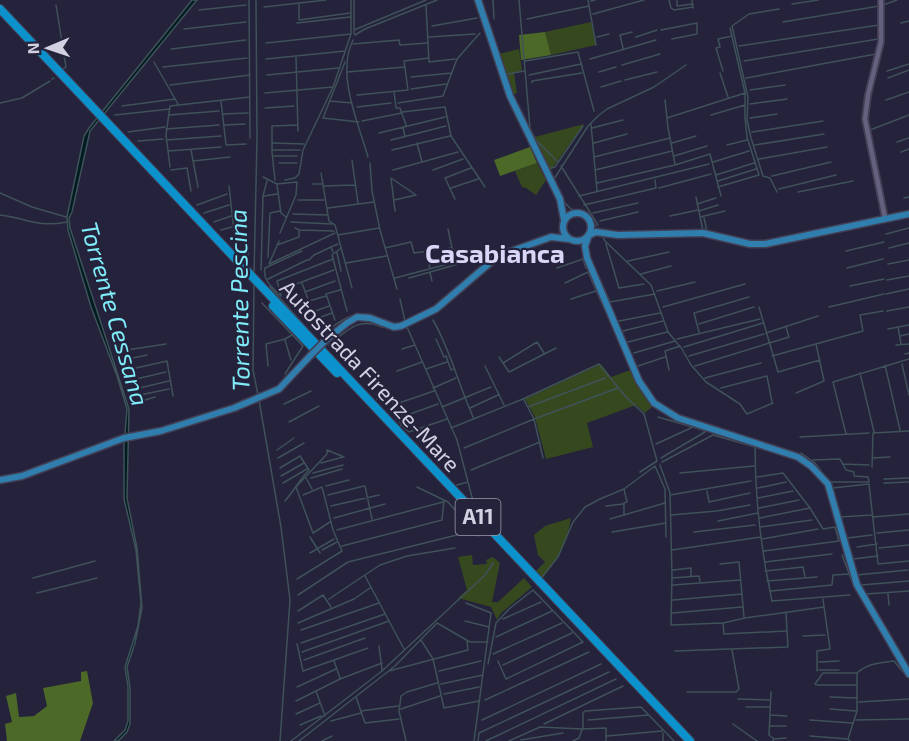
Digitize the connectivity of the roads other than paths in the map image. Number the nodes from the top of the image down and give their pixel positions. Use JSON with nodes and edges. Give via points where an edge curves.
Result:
{"nodes":[{"id":1,"x":478,"y":0,"type":"edge"},
{"id":2,"x":881,"y":0,"type":"edge"},
{"id":3,"x":0,"y":9,"type":"edge"},
{"id":4,"x":0,"y":16,"type":"edge"},
{"id":5,"x":99,"y":118,"type":"junction"},
{"id":6,"x":560,"y":200,"type":"junction"},
{"id":7,"x":577,"y":213,"type":"junction"},
{"id":8,"x":909,"y":214,"type":"edge"},
{"id":9,"x":885,"y":218,"type":"junction"},
{"id":10,"x":564,"y":223,"type":"junction"},
{"id":11,"x":591,"y":224,"type":"junction"},
{"id":12,"x":603,"y":234,"type":"junction"},
{"id":13,"x":589,"y":235,"type":"junction"},
{"id":14,"x":551,"y":237,"type":"junction"},
{"id":15,"x":570,"y":239,"type":"junction"},
{"id":16,"x":587,"y":258,"type":"junction"},
{"id":17,"x":266,"y":294,"type":"junction"},
{"id":18,"x":0,"y":480,"type":"edge"},
{"id":19,"x":909,"y":674,"type":"edge"},
{"id":20,"x":684,"y":741,"type":"edge"},
{"id":21,"x":690,"y":741,"type":"edge"}],
"edges":[{"from":1,"to":6,"type":"main road","via":[[510,96]]},
{"from":2,"to":9,"type":"street","via":[[881,42],[865,119]]},
{"from":3,"to":5,"type":"highway","name":"Autostrada Firenze-Mare","number":"A11"},
{"from":4,"to":5,"type":"highway","name":"Autostrada Firenze-Mare","number":"A11"},
{"from":5,"to":17,"type":"highway","name":"Autostrada Firenze-Mare","number":"A11"},
{"from":6,"to":7,"type":"main road"},
{"from":6,"to":10,"type":"main road"},
{"from":7,"to":10,"type":"main road"},
{"from":7,"to":11,"type":"main road","via":[[586,216]]},
{"from":8,"to":9,"type":"main road"},
{"from":9,"to":12,"type":"main road","via":[[765,244],[703,233]]},
{"from":10,"to":14,"type":"main road"},
{"from":10,"to":15,"type":"main road","via":[[564,232]]},
{"from":11,"to":12,"type":"main road"},
{"from":11,"to":13,"type":"main road"},
{"from":12,"to":13,"type":"main road"},
{"from":13,"to":15,"type":"main road","via":[[580,241]]},
{"from":13,"to":16,"type":"main road","via":[[585,246]]},
{"from":14,"to":15,"type":"main road"},
{"from":14,"to":18,"type":"main road","bridge":true,"via":[[495,258],[425,315],[396,327],[370,318],[357,317],[346,323],[284,385],[264,396]]},
{"from":15,"to":16,"type":"main road"},
{"from":16,"to":19,"type":"main road","via":[[639,381],[654,403],[678,418],[798,457],[823,477],[857,585]]},
{"from":17,"to":20,"type":"highway","name":"Autostrada Firenze-Mare","number":"A11"},
{"from":17,"to":21,"type":"highway","name":"Autostrada Firenze-Mare","number":"A11"}]}
